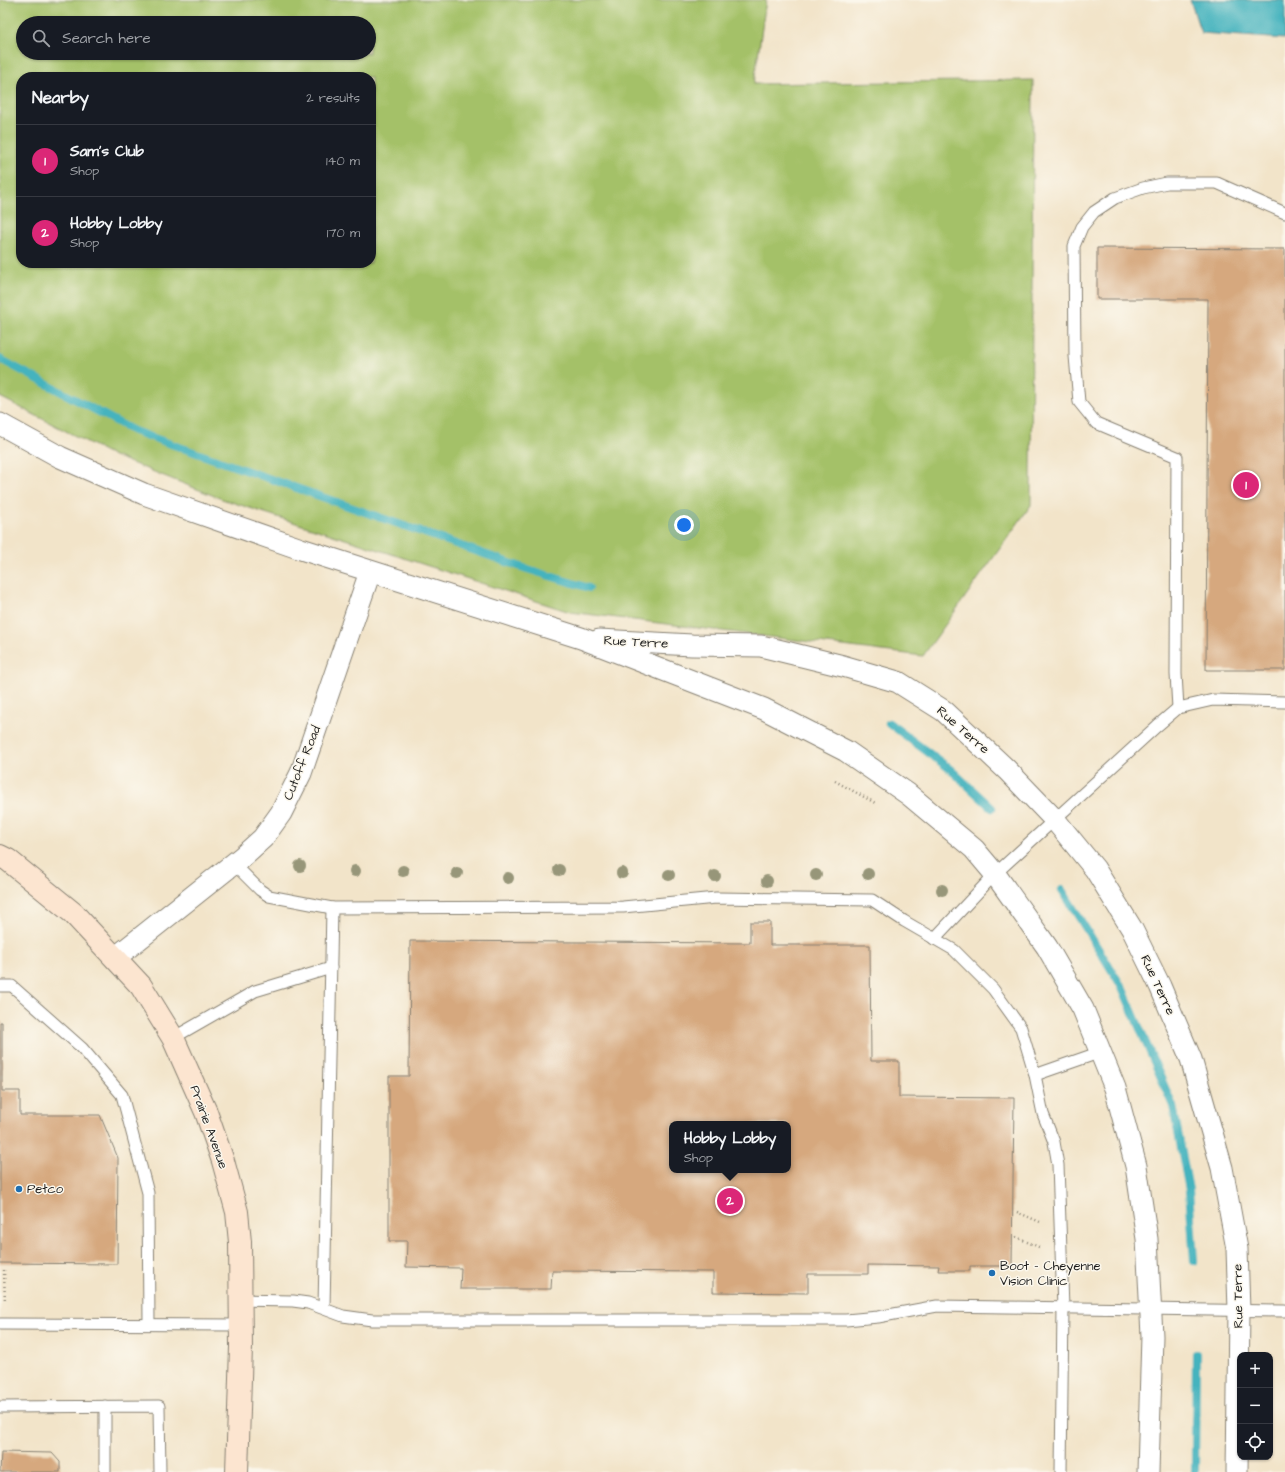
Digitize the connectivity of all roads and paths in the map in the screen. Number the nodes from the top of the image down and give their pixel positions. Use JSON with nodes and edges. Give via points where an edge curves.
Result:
{"nodes":[{"id":1,"x":1285,"y":213,"type":"edge"},
{"id":2,"x":0,"y":424,"type":"edge"},
{"id":3,"x":370,"y":572,"type":"junction"},
{"id":4,"x":581,"y":638,"type":"junction"},
{"id":5,"x":1285,"y":702,"type":"edge"},
{"id":6,"x":1178,"y":708,"type":"junction"},
{"id":7,"x":835,"y":781,"type":"dead end"},
{"id":8,"x":883,"y":808,"type":"dead end"},
{"id":9,"x":1055,"y":820,"type":"junction"},
{"id":10,"x":0,"y":856,"type":"edge"},
{"id":11,"x":234,"y":864,"type":"junction"},
{"id":12,"x":996,"y":874,"type":"junction"},
{"id":13,"x":332,"y":908,"type":"junction"},
{"id":14,"x":934,"y":939,"type":"junction"},
{"id":15,"x":115,"y":958,"type":"junction"},
{"id":16,"x":331,"y":968,"type":"junction"},
{"id":17,"x":0,"y":986,"type":"edge"},
{"id":18,"x":172,"y":1038,"type":"junction"},
{"id":19,"x":1101,"y":1052,"type":"junction"},
{"id":20,"x":1035,"y":1075,"type":"junction"},
{"id":21,"x":1016,"y":1237,"type":"dead end"},
{"id":22,"x":1061,"y":1256,"type":"junction"},
{"id":23,"x":4,"y":1270,"type":"dead end"},
{"id":24,"x":241,"y":1300,"type":"junction"},
{"id":25,"x":324,"y":1308,"type":"junction"},
{"id":26,"x":1063,"y":1308,"type":"junction"},
{"id":27,"x":1151,"y":1308,"type":"junction"},
{"id":28,"x":1239,"y":1310,"type":"junction"},
{"id":29,"x":1285,"y":1311,"type":"edge"},
{"id":30,"x":3,"y":1324,"type":"edge"},
{"id":31,"x":149,"y":1324,"type":"junction"},
{"id":32,"x":240,"y":1325,"type":"junction"},
{"id":33,"x":105,"y":1406,"type":"junction"},
{"id":34,"x":0,"y":1407,"type":"edge"},
{"id":35,"x":105,"y":1472,"type":"edge"},
{"id":36,"x":160,"y":1472,"type":"edge"},
{"id":37,"x":237,"y":1472,"type":"edge"},
{"id":38,"x":1061,"y":1472,"type":"edge"},
{"id":39,"x":1148,"y":1472,"type":"edge"},
{"id":40,"x":1237,"y":1472,"type":"edge"}],
"edges":[{"from":1,"to":6,"type":"lane","via":[[1217,183],[1167,183],[1115,198],[1094,212],[1082,227],[1074,246],[1075,356],[1079,402],[1096,423],[1177,457]]},
{"from":2,"to":3,"type":"street","via":[[60,457],[144,494]]},
{"from":3,"to":4,"type":"street"},
{"from":3,"to":11,"type":"street","name":"Cutoff Road","via":[[292,793],[263,838]]},
{"from":4,"to":9,"type":"street","name":"Rue Terre","via":[[692,645],[761,646],[898,682],[944,711],[1007,770]]},
{"from":4,"to":12,"type":"street","name":"Rue Terre","via":[[764,709],[846,751],[908,794],[974,849]]},
{"from":5,"to":6,"type":"lane","via":[[1213,700]]},
{"from":6,"to":9,"type":"lane"},
{"from":7,"to":8,"type":"path"},
{"from":9,"to":12,"type":"lane"},
{"from":9,"to":28,"type":"street","name":"Rue Terre","via":[[1095,869],[1132,929],[1191,1059],[1222,1168],[1237,1249]]},
{"from":10,"to":15,"type":"street","name":"Prairie Avenue","via":[[73,913]]},
{"from":11,"to":13,"type":"lane","via":[[269,896]]},
{"from":11,"to":15,"type":"street","name":"Cutoff Road"},
{"from":12,"to":14,"type":"lane"},
{"from":12,"to":19,"type":"street","name":"Rue Terre","via":[[1047,947],[1083,1009]]},
{"from":13,"to":14,"type":"lane","via":[[623,907],[716,898],[872,900]]},
{"from":13,"to":16,"type":"lane"},
{"from":14,"to":20,"type":"lane","via":[[954,950],[994,989],[1021,1028]]},
{"from":15,"to":18,"type":"street","name":"Prairie Avenue","via":[[141,986]]},
{"from":16,"to":18,"type":"lane","via":[[254,991]]},
{"from":16,"to":25,"type":"lane"},
{"from":17,"to":31,"type":"lane","via":[[12,986],[82,1048],[122,1095],[148,1193]]},
{"from":18,"to":24,"type":"street","name":"Prairie Avenue","via":[[206,1112],[237,1212]]},
{"from":19,"to":20,"type":"lane"},
{"from":19,"to":27,"type":"street","name":"Rue Terre","via":[[1115,1088],[1136,1166],[1147,1240]]},
{"from":20,"to":22,"type":"lane","via":[[1058,1165]]},
{"from":21,"to":22,"type":"path"},
{"from":22,"to":26,"type":"lane"},
{"from":23,"to":30,"type":"path"},
{"from":24,"to":25,"type":"lane","via":[[293,1301]]},
{"from":24,"to":32,"type":"street","name":"Prairie Avenue"},
{"from":25,"to":26,"type":"lane","via":[[343,1316],[372,1320],[846,1320],[937,1306]]},
{"from":26,"to":27,"type":"lane"},
{"from":26,"to":38,"type":"lane"},
{"from":27,"to":28,"type":"lane"},
{"from":27,"to":39,"type":"street","name":"Rue Terre"},
{"from":28,"to":29,"type":"lane"},
{"from":28,"to":40,"type":"street","name":"Rue Terre"},
{"from":30,"to":31,"type":"lane"},
{"from":31,"to":32,"type":"lane"},
{"from":32,"to":37,"type":"street","name":"Prairie Avenue"},
{"from":33,"to":34,"type":"lane"},
{"from":33,"to":35,"type":"lane"},
{"from":33,"to":36,"type":"lane","via":[[159,1406]]}]}
